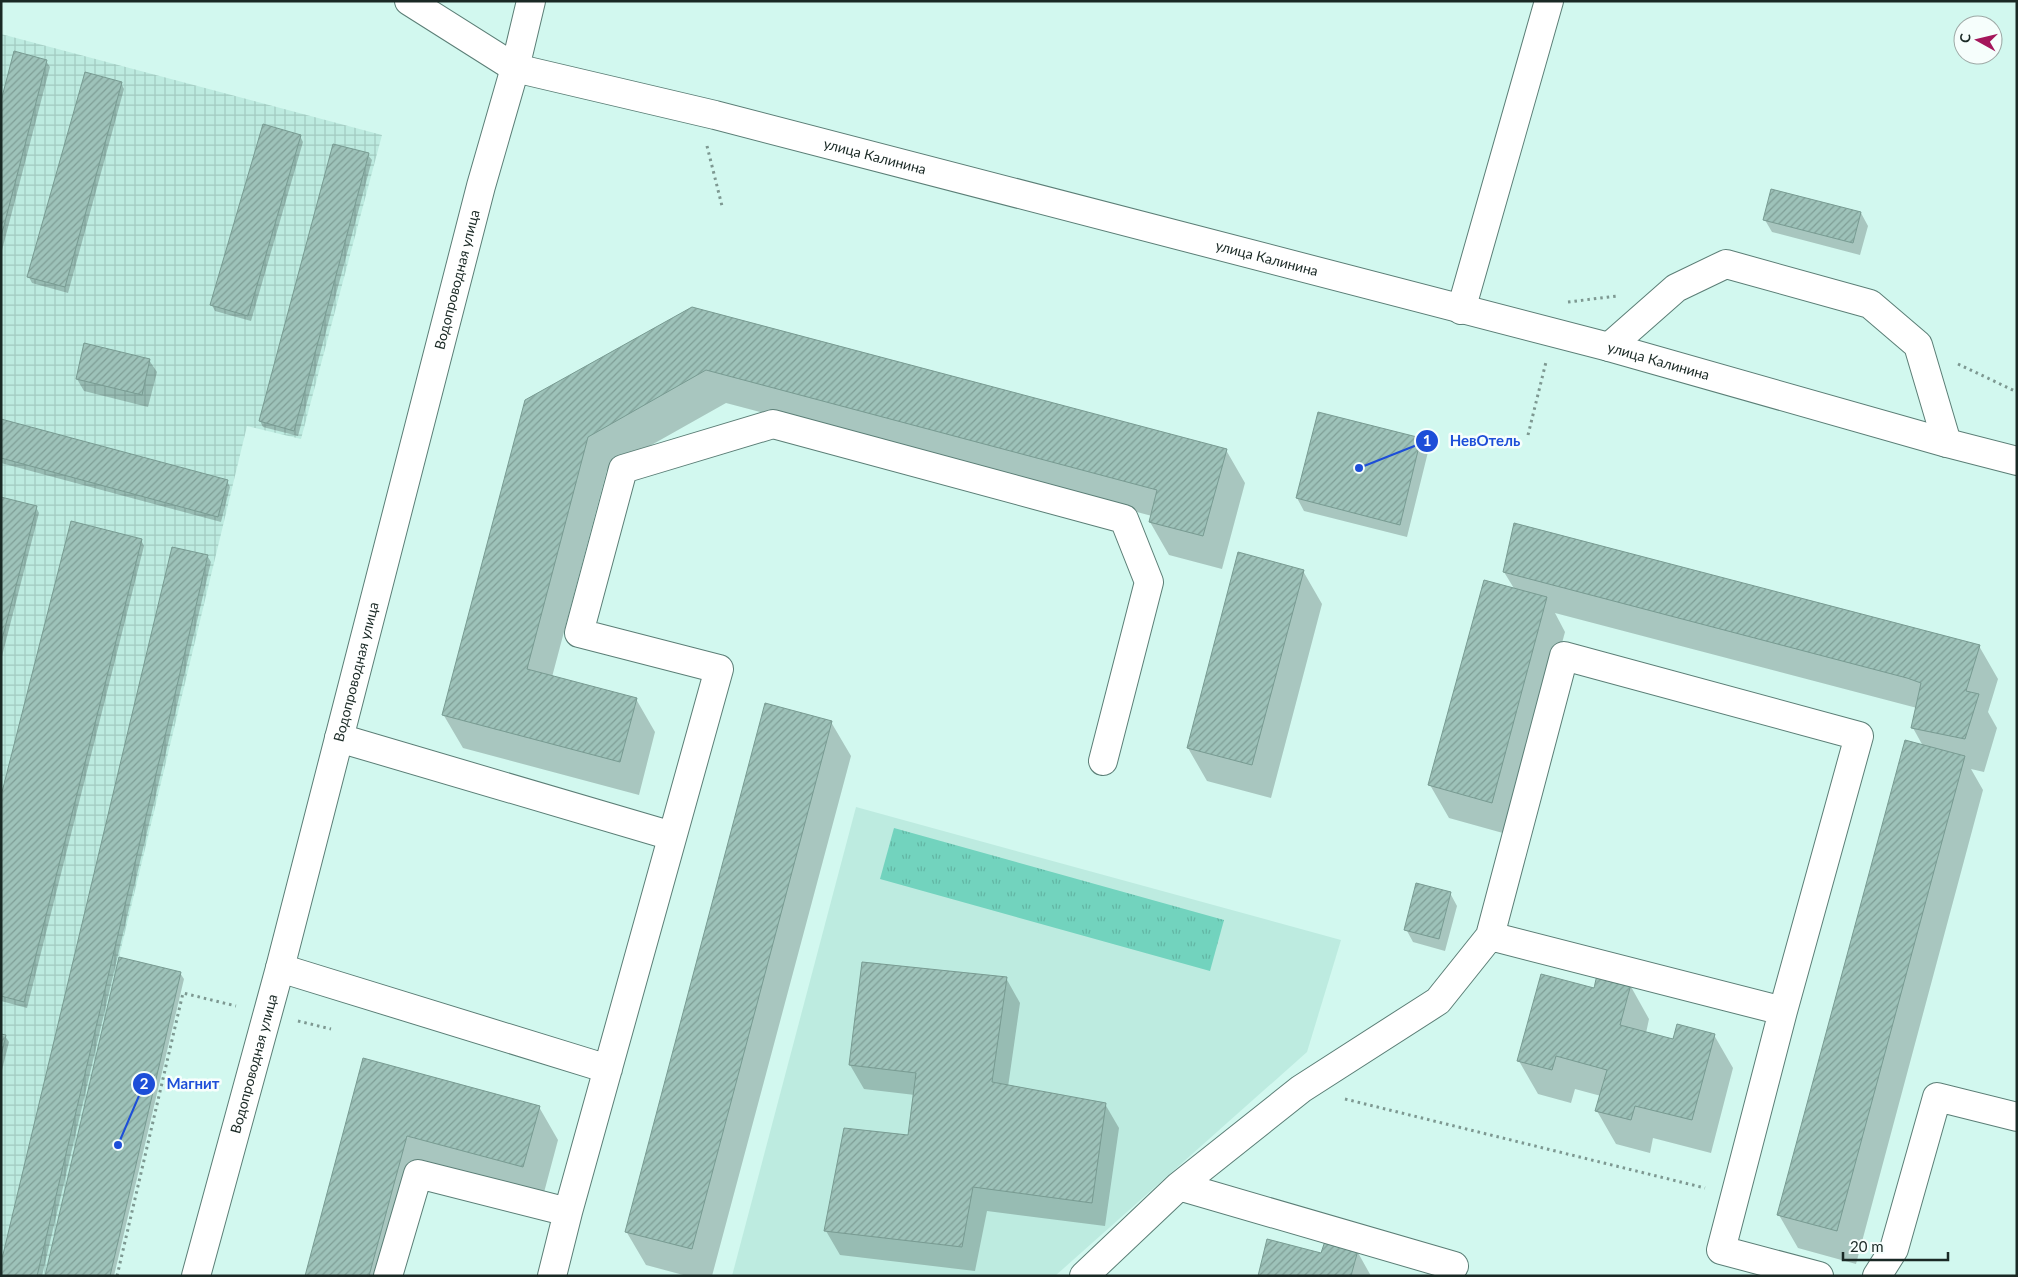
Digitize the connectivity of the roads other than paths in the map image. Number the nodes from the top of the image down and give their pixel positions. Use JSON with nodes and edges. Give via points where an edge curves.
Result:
{"nodes":[{"id":1,"x":409,"y":1,"type":"edge"},
{"id":2,"x":531,"y":1,"type":"edge"},
{"id":3,"x":1549,"y":1,"type":"edge"},
{"id":4,"x":515,"y":68,"type":"junction"},
{"id":5,"x":1461,"y":310,"type":"junction"},
{"id":6,"x":1609,"y":347,"type":"junction"},
{"id":7,"x":1947,"y":443,"type":"junction"},
{"id":8,"x":2017,"y":461,"type":"edge"},
{"id":9,"x":339,"y":738,"type":"junction"},
{"id":10,"x":1103,"y":760,"type":"dead end"},
{"id":11,"x":672,"y":836,"type":"junction"},
{"id":12,"x":1490,"y":936,"type":"junction"},
{"id":13,"x":280,"y":968,"type":"junction"},
{"id":14,"x":1784,"y":1011,"type":"junction"},
{"id":15,"x":608,"y":1069,"type":"junction"},
{"id":16,"x":2017,"y":1116,"type":"edge"},
{"id":17,"x":1179,"y":1186,"type":"junction"},
{"id":18,"x":568,"y":1212,"type":"junction"},
{"id":19,"x":1454,"y":1266,"type":"dead end"},
{"id":20,"x":196,"y":1276,"type":"edge"},
{"id":21,"x":388,"y":1276,"type":"edge"},
{"id":22,"x":552,"y":1276,"type":"edge"},
{"id":23,"x":1084,"y":1276,"type":"edge"},
{"id":24,"x":1819,"y":1276,"type":"edge"},
{"id":25,"x":1877,"y":1276,"type":"edge"}],
"edges":[{"from":1,"to":4,"type":"main road","name":"улица Калинина"},
{"from":2,"to":4,"type":"main road","name":"Водопроводная улица"},
{"from":3,"to":5,"type":"main road"},
{"from":4,"to":5,"type":"main road","name":"улица Калинина","via":[[714,115]]},
{"from":4,"to":9,"type":"main road","name":"Водопроводная улица","via":[[481,186]]},
{"from":5,"to":6,"type":"main road","name":"улица Калинина"},
{"from":6,"to":7,"type":"main road","name":"улица Калинина"},
{"from":6,"to":7,"type":"main road","via":[[1676,288],[1726,264],[1870,304],[1918,345]]},
{"from":7,"to":8,"type":"main road","name":"улица Калинина"},
{"from":9,"to":11,"type":"main road"},
{"from":9,"to":13,"type":"main road","name":"Водопроводная улица"},
{"from":10,"to":11,"type":"main road","via":[[1149,582],[1124,519],[773,424],[623,469],[579,633],[719,669]]},
{"from":11,"to":15,"type":"main road"},
{"from":12,"to":14,"type":"main road"},
{"from":12,"to":14,"type":"main road","via":[[1564,656],[1859,736]]},
{"from":12,"to":17,"type":"main road","via":[[1438,1001],[1301,1089]]},
{"from":13,"to":15,"type":"main road"},
{"from":13,"to":20,"type":"main road","name":"Водопроводная улица"},
{"from":14,"to":24,"type":"main road","via":[[1721,1250]]},
{"from":15,"to":18,"type":"main road"},
{"from":16,"to":25,"type":"main road","via":[[1937,1097],[1894,1249]]},
{"from":17,"to":19,"type":"main road"},
{"from":17,"to":23,"type":"main road"},
{"from":18,"to":21,"type":"main road","via":[[418,1174]]},
{"from":18,"to":22,"type":"main road"}]}
